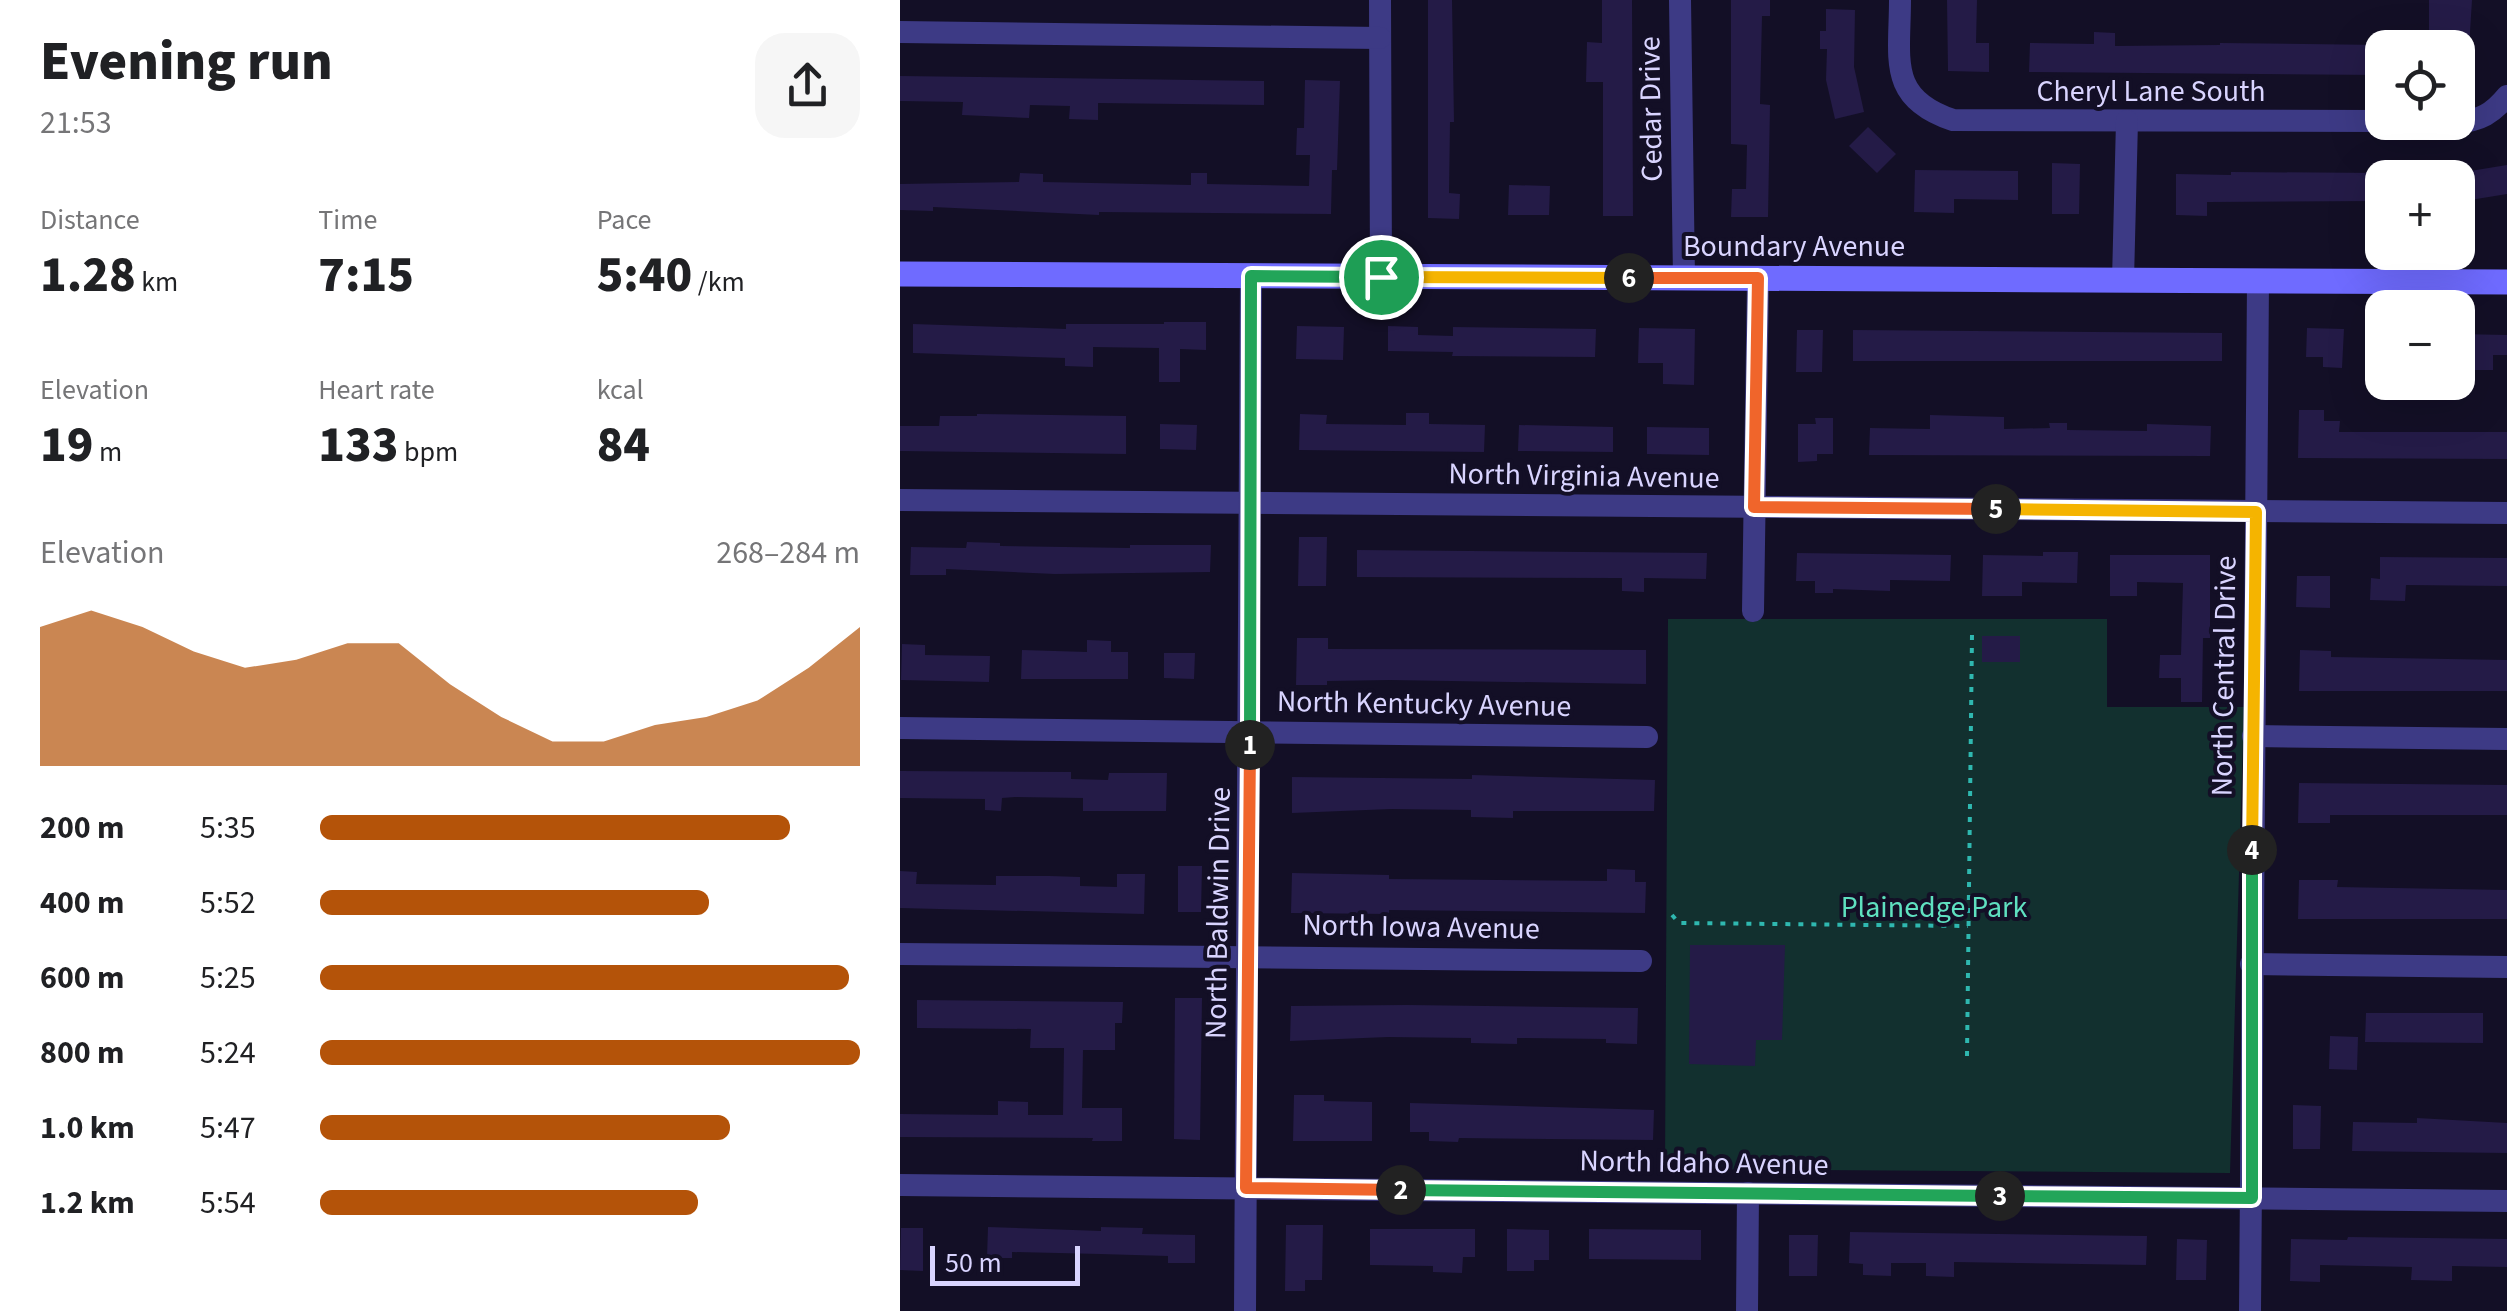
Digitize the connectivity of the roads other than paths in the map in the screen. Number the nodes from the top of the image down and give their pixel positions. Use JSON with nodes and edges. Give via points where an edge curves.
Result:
{"nodes":[{"id":1,"x":1380,"y":0,"type":"edge"},
{"id":2,"x":1680,"y":0,"type":"edge"},
{"id":3,"x":1900,"y":0,"type":"edge"},
{"id":4,"x":900,"y":32,"type":"edge"},
{"id":5,"x":1380,"y":38,"type":"junction"},
{"id":6,"x":2507,"y":96,"type":"edge"},
{"id":7,"x":2475,"y":118,"type":"edge"},
{"id":8,"x":2127,"y":121,"type":"junction"},
{"id":9,"x":2365,"y":122,"type":"edge"},
{"id":10,"x":900,"y":274,"type":"edge"},
{"id":11,"x":1251,"y":276,"type":"junction"},
{"id":12,"x":1381,"y":277,"type":"junction"},
{"id":13,"x":1684,"y":278,"type":"junction"},
{"id":14,"x":1758,"y":278,"type":"junction"},
{"id":15,"x":2123,"y":280,"type":"junction"},
{"id":16,"x":2258,"y":281,"type":"junction"},
{"id":17,"x":2507,"y":282,"type":"edge"},
{"id":18,"x":900,"y":500,"type":"edge"},
{"id":19,"x":1251,"y":503,"type":"junction"},
{"id":20,"x":1754,"y":507,"type":"junction"},
{"id":21,"x":2256,"y":512,"type":"junction"},
{"id":22,"x":2507,"y":513,"type":"edge"},
{"id":23,"x":1752,"y":611,"type":"dead end"},
{"id":24,"x":900,"y":728,"type":"edge"},
{"id":25,"x":1250,"y":731,"type":"junction"},
{"id":26,"x":2253,"y":736,"type":"junction"},
{"id":27,"x":1647,"y":737,"type":"dead end"},
{"id":28,"x":2507,"y":740,"type":"edge"},
{"id":29,"x":900,"y":954,"type":"edge"},
{"id":30,"x":1248,"y":955,"type":"junction"},
{"id":31,"x":1641,"y":960,"type":"dead end"},
{"id":32,"x":2250,"y":964,"type":"junction"},
{"id":33,"x":2507,"y":967,"type":"edge"},
{"id":34,"x":900,"y":1185,"type":"edge"},
{"id":35,"x":1246,"y":1188,"type":"junction"},
{"id":36,"x":1748,"y":1193,"type":"junction"},
{"id":37,"x":2252,"y":1198,"type":"junction"},
{"id":38,"x":2507,"y":1201,"type":"edge"},
{"id":39,"x":1245,"y":1311,"type":"edge"},
{"id":40,"x":1747,"y":1311,"type":"edge"},
{"id":41,"x":2250,"y":1311,"type":"edge"}],
"edges":[{"from":1,"to":5,"type":"street"},
{"from":2,"to":13,"type":"street","name":"Cedar Drive"},
{"from":3,"to":8,"type":"street","name":"Cheryl Lane South","via":[[1902,79],[1923,108],[1953,120]]},
{"from":4,"to":5,"type":"street"},
{"from":5,"to":12,"type":"street"},
{"from":6,"to":7,"type":"street"},
{"from":8,"to":9,"type":"street","name":"Cheryl Lane South"},
{"from":8,"to":15,"type":"street"},
{"from":10,"to":11,"type":"main road","name":"Boundary Avenue"},
{"from":11,"to":12,"type":"main road","name":"Boundary Avenue"},
{"from":11,"to":19,"type":"street","name":"North Baldwin Drive"},
{"from":12,"to":13,"type":"main road","name":"Boundary Avenue"},
{"from":13,"to":14,"type":"main road","name":"Boundary Avenue"},
{"from":14,"to":15,"type":"main road","name":"Boundary Avenue"},
{"from":14,"to":20,"type":"street"},
{"from":15,"to":16,"type":"main road","name":"Boundary Avenue"},
{"from":16,"to":17,"type":"main road","name":"Boundary Avenue"},
{"from":16,"to":21,"type":"street","name":"North Central Drive"},
{"from":18,"to":19,"type":"street","name":"North Virginia Avenue"},
{"from":19,"to":20,"type":"street","name":"North Virginia Avenue"},
{"from":19,"to":25,"type":"street","name":"North Baldwin Drive"},
{"from":20,"to":21,"type":"street","name":"North Virginia Avenue"},
{"from":20,"to":23,"type":"street"},
{"from":21,"to":22,"type":"street","name":"North Virginia Avenue"},
{"from":21,"to":26,"type":"street","name":"North Central Drive"},
{"from":24,"to":25,"type":"street","name":"North Kentucky Avenue"},
{"from":25,"to":27,"type":"street","name":"North Kentucky Avenue"},
{"from":25,"to":30,"type":"street","name":"North Baldwin Drive"},
{"from":26,"to":28,"type":"street"},
{"from":26,"to":32,"type":"street","name":"North Central Drive"},
{"from":29,"to":30,"type":"street","name":"North Iowa Avenue"},
{"from":30,"to":31,"type":"street","name":"North Iowa Avenue"},
{"from":30,"to":35,"type":"street","name":"North Baldwin Drive"},
{"from":32,"to":33,"type":"street"},
{"from":32,"to":37,"type":"street","name":"North Central Drive"},
{"from":34,"to":35,"type":"street","name":"North Idaho Avenue"},
{"from":35,"to":36,"type":"street","name":"North Idaho Avenue"},
{"from":35,"to":39,"type":"street","name":"North Baldwin Drive"},
{"from":36,"to":37,"type":"street","name":"North Idaho Avenue"},
{"from":36,"to":40,"type":"street"},
{"from":37,"to":38,"type":"street","name":"North Idaho Avenue"},
{"from":37,"to":41,"type":"street","name":"North Central Drive"}]}
